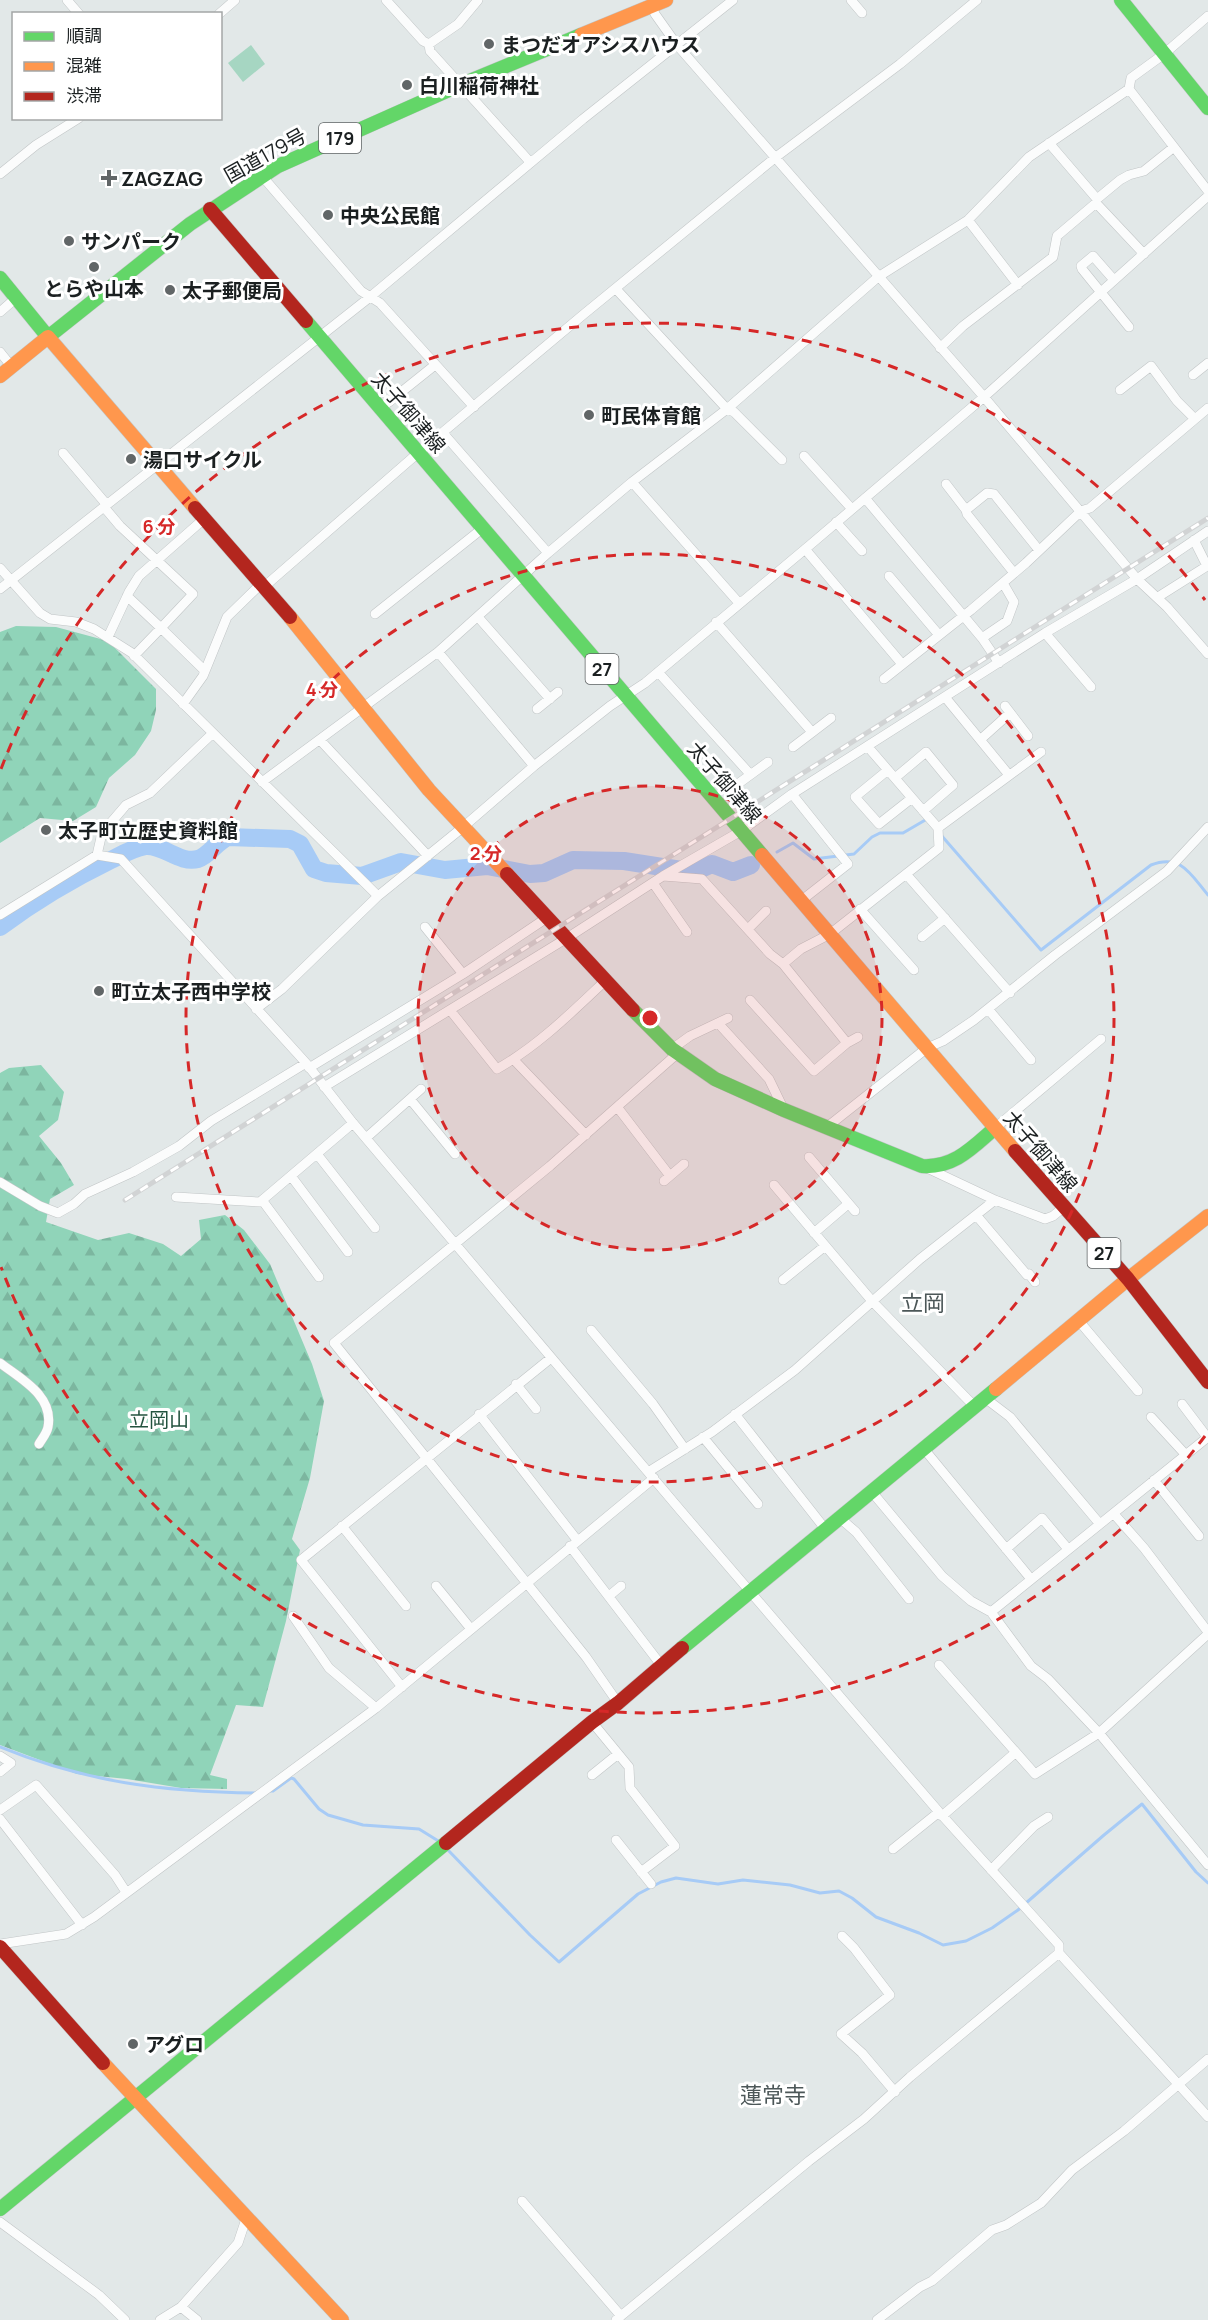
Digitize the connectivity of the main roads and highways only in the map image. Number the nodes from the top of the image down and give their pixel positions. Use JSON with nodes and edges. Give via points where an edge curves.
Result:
{"nodes":[{"id":1,"x":666,"y":0,"type":"edge"},
{"id":2,"x":1121,"y":0,"type":"edge"},
{"id":3,"x":643,"y":5,"type":"edge"},
{"id":4,"x":1208,"y":108,"type":"edge"},
{"id":5,"x":210,"y":209,"type":"junction"},
{"id":6,"x":0,"y":278,"type":"edge"},
{"id":7,"x":48,"y":337,"type":"junction"},
{"id":8,"x":0,"y":376,"type":"edge"},
{"id":9,"x":995,"y":1128,"type":"junction"},
{"id":10,"x":1208,"y":1216,"type":"edge"},
{"id":11,"x":1128,"y":1279,"type":"junction"},
{"id":12,"x":1208,"y":1382,"type":"edge"},
{"id":13,"x":0,"y":1945,"type":"edge"},
{"id":14,"x":136,"y":2100,"type":"junction"},
{"id":15,"x":0,"y":2209,"type":"edge"},
{"id":16,"x":342,"y":2320,"type":"edge"}],
"edges":[{"from":1,"to":3,"type":"main road","name":"国道179号","number":"179"},
{"from":2,"to":4,"type":"main road"},
{"from":3,"to":5,"type":"main road","name":"国道179号","number":"179","via":[[315,149]]},
{"from":5,"to":7,"type":"main road","name":"国道179号","number":"179"},
{"from":5,"to":9,"type":"main road","name":"太子御津線","number":"27"},
{"from":6,"to":7,"type":"main road"},
{"from":7,"to":8,"type":"main road","name":"国道179号"},
{"from":7,"to":9,"type":"main road","via":[[263,584],[462,828],[675,1051],[715,1079],[922,1166],[954,1162]]},
{"from":9,"to":11,"type":"main road","name":"太子御津線","number":"27"},
{"from":10,"to":11,"type":"main road"},
{"from":11,"to":12,"type":"main road","name":"太子御津線","number":"27"},
{"from":11,"to":14,"type":"main road"},
{"from":13,"to":14,"type":"main road"},
{"from":14,"to":15,"type":"main road"},
{"from":14,"to":16,"type":"main road"}]}
